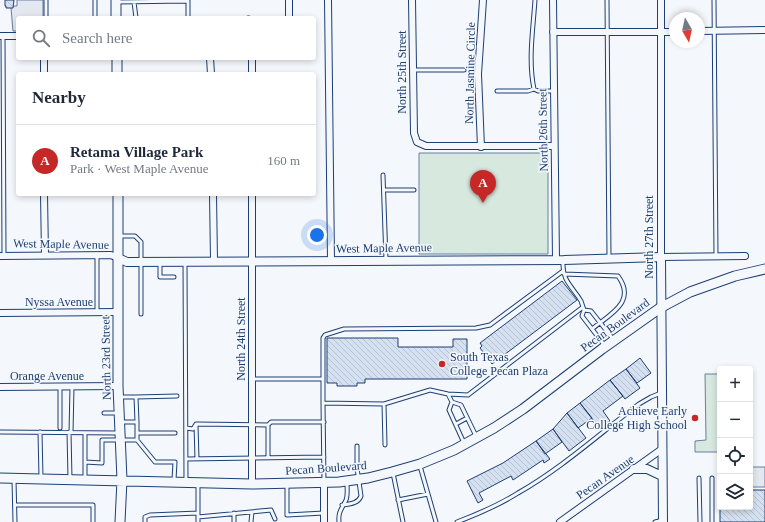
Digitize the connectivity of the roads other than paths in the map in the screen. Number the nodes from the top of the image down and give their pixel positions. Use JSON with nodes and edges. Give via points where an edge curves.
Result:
{"nodes":[{"id":1,"x":46,"y":0,"type":"edge"},
{"id":2,"x":95,"y":0,"type":"edge"},
{"id":3,"x":289,"y":0,"type":"edge"},
{"id":4,"x":328,"y":0,"type":"edge"},
{"id":5,"x":412,"y":0,"type":"edge"},
{"id":6,"x":482,"y":0,"type":"edge"},
{"id":7,"x":535,"y":0,"type":"edge"},
{"id":8,"x":553,"y":0,"type":"edge"},
{"id":9,"x":607,"y":0,"type":"edge"},
{"id":10,"x":660,"y":0,"type":"edge"},
{"id":11,"x":714,"y":0,"type":"edge"},
{"id":12,"x":116,"y":1,"type":"edge"},
{"id":13,"x":134,"y":2,"type":"junction"},
{"id":14,"x":46,"y":16,"type":"edge"},
{"id":15,"x":95,"y":16,"type":"edge"},
{"id":16,"x":116,"y":16,"type":"edge"},
{"id":17,"x":136,"y":16,"type":"edge"},
{"id":18,"x":188,"y":16,"type":"edge"},
{"id":19,"x":289,"y":16,"type":"edge"},
{"id":20,"x":765,"y":30,"type":"edge"},
{"id":21,"x":705,"y":31,"type":"edge"},
{"id":22,"x":714,"y":31,"type":"junction"},
{"id":23,"x":553,"y":32,"type":"junction"},
{"id":24,"x":607,"y":32,"type":"junction"},
{"id":25,"x":661,"y":32,"type":"junction"},
{"id":26,"x":669,"y":32,"type":"edge"},
{"id":27,"x":1,"y":36,"type":"edge"},
{"id":28,"x":16,"y":36,"type":"edge"},
{"id":29,"x":44,"y":60,"type":"edge"},
{"id":30,"x":117,"y":60,"type":"edge"},
{"id":31,"x":210,"y":60,"type":"edge"},
{"id":32,"x":252,"y":60,"type":"edge"},
{"id":33,"x":413,"y":70,"type":"junction"},
{"id":34,"x":464,"y":70,"type":"dead end"},
{"id":35,"x":44,"y":72,"type":"edge"},
{"id":36,"x":117,"y":72,"type":"edge"},
{"id":37,"x":211,"y":72,"type":"edge"},
{"id":38,"x":252,"y":72,"type":"edge"},
{"id":39,"x":534,"y":90,"type":"junction"},
{"id":40,"x":497,"y":91,"type":"dead end"},
{"id":41,"x":553,"y":91,"type":"junction"},
{"id":42,"x":554,"y":146,"type":"junction"},
{"id":43,"x":481,"y":147,"type":"junction"},
{"id":44,"x":383,"y":175,"type":"dead end"},
{"id":45,"x":384,"y":190,"type":"junction"},
{"id":46,"x":414,"y":190,"type":"dead end"},
{"id":47,"x":44,"y":196,"type":"edge"},
{"id":48,"x":118,"y":196,"type":"edge"},
{"id":49,"x":213,"y":196,"type":"edge"},
{"id":50,"x":252,"y":196,"type":"edge"},
{"id":51,"x":118,"y":236,"type":"junction"},
{"id":52,"x":44,"y":255,"type":"junction"},
{"id":53,"x":97,"y":255,"type":"junction"},
{"id":54,"x":2,"y":256,"type":"edge"},
{"id":55,"x":716,"y":256,"type":"junction"},
{"id":56,"x":745,"y":256,"type":"dead end"},
{"id":57,"x":661,"y":257,"type":"junction"},
{"id":58,"x":118,"y":258,"type":"junction"},
{"id":59,"x":609,"y":258,"type":"junction"},
{"id":60,"x":560,"y":259,"type":"junction"},
{"id":61,"x":252,"y":260,"type":"junction"},
{"id":62,"x":386,"y":260,"type":"junction"},
{"id":63,"x":185,"y":261,"type":"junction"},
{"id":64,"x":214,"y":261,"type":"junction"},
{"id":65,"x":331,"y":261,"type":"junction"},
{"id":66,"x":142,"y":262,"type":"junction"},
{"id":67,"x":160,"y":262,"type":"junction"},
{"id":68,"x":765,"y":269,"type":"edge"},
{"id":69,"x":563,"y":272,"type":"junction"},
{"id":70,"x":174,"y":277,"type":"dead end"},
{"id":71,"x":660,"y":308,"type":"junction"},
{"id":72,"x":584,"y":309,"type":"junction"},
{"id":73,"x":97,"y":312,"type":"junction"},
{"id":74,"x":117,"y":312,"type":"junction"},
{"id":75,"x":0,"y":313,"type":"edge"},
{"id":76,"x":141,"y":314,"type":"dead end"},
{"id":77,"x":600,"y":322,"type":"junction"},
{"id":78,"x":592,"y":328,"type":"junction"},
{"id":79,"x":614,"y":340,"type":"junction"},
{"id":80,"x":605,"y":347,"type":"junction"},
{"id":81,"x":252,"y":379,"type":"junction"},
{"id":82,"x":323,"y":379,"type":"junction"},
{"id":83,"x":72,"y":386,"type":"junction"},
{"id":84,"x":118,"y":386,"type":"junction"},
{"id":85,"x":0,"y":387,"type":"edge"},
{"id":86,"x":60,"y":387,"type":"junction"},
{"id":87,"x":661,"y":393,"type":"junction"},
{"id":88,"x":448,"y":394,"type":"junction"},
{"id":89,"x":176,"y":396,"type":"dead end"},
{"id":90,"x":118,"y":397,"type":"junction"},
{"id":91,"x":136,"y":397,"type":"junction"},
{"id":92,"x":452,"y":402,"type":"junction"},
{"id":93,"x":323,"y":403,"type":"junction"},
{"id":94,"x":384,"y":404,"type":"junction"},
{"id":95,"x":104,"y":413,"type":"dead end"},
{"id":96,"x":119,"y":417,"type":"junction"},
{"id":97,"x":467,"y":418,"type":"junction"},
{"id":98,"x":137,"y":422,"type":"junction"},
{"id":99,"x":324,"y":422,"type":"junction"},
{"id":100,"x":196,"y":424,"type":"junction"},
{"id":101,"x":252,"y":424,"type":"junction"},
{"id":102,"x":456,"y":424,"type":"junction"},
{"id":103,"x":268,"y":425,"type":"junction"},
{"id":104,"x":60,"y":428,"type":"dead end"},
{"id":105,"x":186,"y":428,"type":"junction"},
{"id":106,"x":0,"y":432,"type":"edge"},
{"id":107,"x":40,"y":432,"type":"junction"},
{"id":108,"x":70,"y":432,"type":"junction"},
{"id":109,"x":85,"y":433,"type":"junction"},
{"id":110,"x":102,"y":433,"type":"junction"},
{"id":111,"x":137,"y":433,"type":"junction"},
{"id":112,"x":175,"y":433,"type":"dead end"},
{"id":113,"x":120,"y":436,"type":"junction"},
{"id":114,"x":477,"y":438,"type":"junction"},
{"id":115,"x":102,"y":440,"type":"junction"},
{"id":116,"x":137,"y":440,"type":"junction"},
{"id":117,"x":385,"y":445,"type":"dead end"},
{"id":118,"x":465,"y":445,"type":"junction"},
{"id":119,"x":357,"y":446,"type":"dead end"},
{"id":120,"x":662,"y":450,"type":"junction"},
{"id":121,"x":324,"y":457,"type":"junction"},
{"id":122,"x":252,"y":458,"type":"junction"},
{"id":123,"x":268,"y":458,"type":"junction"},
{"id":124,"x":186,"y":459,"type":"junction"},
{"id":125,"x":196,"y":459,"type":"junction"},
{"id":126,"x":86,"y":462,"type":"junction"},
{"id":127,"x":420,"y":464,"type":"junction"},
{"id":128,"x":634,"y":469,"type":"junction"},
{"id":129,"x":392,"y":472,"type":"junction"},
{"id":130,"x":662,"y":476,"type":"junction"},
{"id":131,"x":0,"y":478,"type":"edge"},
{"id":132,"x":14,"y":478,"type":"junction"},
{"id":133,"x":41,"y":478,"type":"junction"},
{"id":134,"x":699,"y":478,"type":"dead end"},
{"id":135,"x":712,"y":478,"type":"dead end"},
{"id":136,"x":70,"y":479,"type":"junction"},
{"id":137,"x":85,"y":479,"type":"junction"},
{"id":138,"x":122,"y":480,"type":"junction"},
{"id":139,"x":359,"y":480,"type":"junction"},
{"id":140,"x":347,"y":481,"type":"junction"},
{"id":141,"x":174,"y":482,"type":"junction"},
{"id":142,"x":186,"y":482,"type":"junction"},
{"id":143,"x":198,"y":482,"type":"junction"},
{"id":144,"x":324,"y":482,"type":"junction"},
{"id":145,"x":287,"y":483,"type":"junction"},
{"id":146,"x":252,"y":484,"type":"junction"},
{"id":147,"x":428,"y":494,"type":"junction"},
{"id":148,"x":398,"y":500,"type":"junction"},
{"id":149,"x":15,"y":505,"type":"junction"},
{"id":150,"x":342,"y":505,"type":"junction"},
{"id":151,"x":252,"y":512,"type":"junction"},
{"id":152,"x":234,"y":513,"type":"junction"},
{"id":153,"x":324,"y":513,"type":"junction"},
{"id":154,"x":198,"y":515,"type":"junction"},
{"id":155,"x":275,"y":519,"type":"dead end"},
{"id":156,"x":15,"y":522,"type":"edge"},
{"id":157,"x":93,"y":522,"type":"edge"},
{"id":158,"x":120,"y":522,"type":"edge"},
{"id":159,"x":145,"y":522,"type":"edge"},
{"id":160,"x":198,"y":522,"type":"edge"},
{"id":161,"x":234,"y":522,"type":"edge"},
{"id":162,"x":251,"y":522,"type":"edge"},
{"id":163,"x":324,"y":522,"type":"edge"},
{"id":164,"x":339,"y":522,"type":"edge"},
{"id":165,"x":403,"y":522,"type":"edge"},
{"id":166,"x":436,"y":522,"type":"edge"},
{"id":167,"x":457,"y":522,"type":"edge"},
{"id":168,"x":560,"y":522,"type":"edge"},
{"id":169,"x":660,"y":522,"type":"edge"},
{"id":170,"x":700,"y":522,"type":"edge"},
{"id":171,"x":712,"y":522,"type":"edge"}],
"edges":[{"from":1,"to":14,"type":"lane"},
{"from":2,"to":15,"type":"lane"},
{"from":3,"to":19,"type":"street"},
{"from":4,"to":65,"type":"street"},
{"from":5,"to":33,"type":"street","name":"North 25th Street"},
{"from":6,"to":43,"type":"street","name":"North Jasmine Circle","via":[[478,74]]},
{"from":7,"to":39,"type":"lane","via":[[530,68]]},
{"from":8,"to":23,"type":"street","name":"North 26th Street"},
{"from":9,"to":24,"type":"lane"},
{"from":10,"to":25,"type":"street","name":"North 27th Street"},
{"from":11,"to":22,"type":"lane"},
{"from":12,"to":13,"type":"lane"},
{"from":12,"to":16,"type":"main road"},
{"from":13,"to":17,"type":"lane"},
{"from":13,"to":18,"type":"lane","via":[[188,1]]},
{"from":20,"to":22,"type":"street"},
{"from":21,"to":22,"type":"street"},
{"from":22,"to":55,"type":"lane"},
{"from":23,"to":24,"type":"street"},
{"from":23,"to":41,"type":"street","name":"North 26th Street"},
{"from":24,"to":25,"type":"street"},
{"from":24,"to":59,"type":"lane"},
{"from":25,"to":26,"type":"street"},
{"from":25,"to":57,"type":"street","name":"North 27th Street"},
{"from":27,"to":28,"type":"street"},
{"from":27,"to":54,"type":"lane"},
{"from":29,"to":35,"type":"street"},
{"from":30,"to":36,"type":"main road"},
{"from":31,"to":37,"type":"street"},
{"from":32,"to":38,"type":"street"},
{"from":33,"to":34,"type":"lane"},
{"from":33,"to":43,"type":"street","name":"North 25th Street","via":[[414,133],[417,142],[426,146]]},
{"from":39,"to":40,"type":"lane"},
{"from":39,"to":41,"type":"lane"},
{"from":41,"to":42,"type":"street","name":"North 26th Street"},
{"from":42,"to":43,"type":"street"},
{"from":42,"to":60,"type":"street","name":"North 26th Street"},
{"from":44,"to":45,"type":"lane"},
{"from":45,"to":46,"type":"lane"},
{"from":45,"to":62,"type":"lane"},
{"from":47,"to":52,"type":"street"},
{"from":48,"to":51,"type":"main road","name":"North 23rd Street"},
{"from":49,"to":64,"type":"street"},
{"from":50,"to":61,"type":"street","name":"North 24th Street"},
{"from":51,"to":58,"type":"main road","name":"North 23rd Street"},
{"from":51,"to":66,"type":"lane","via":[[135,236],[141,242]]},
{"from":52,"to":53,"type":"street","name":"West Maple Avenue"},
{"from":52,"to":54,"type":"street","name":"West Maple Avenue"},
{"from":53,"to":58,"type":"street","name":"West Maple Avenue"},
{"from":53,"to":73,"type":"lane"},
{"from":55,"to":56,"type":"street","name":"West Maple Avenue"},
{"from":55,"to":57,"type":"street","name":"West Maple Avenue"},
{"from":57,"to":59,"type":"street","name":"West Maple Avenue"},
{"from":57,"to":71,"type":"street","name":"North 27th Street"},
{"from":58,"to":66,"type":"street","name":"West Maple Avenue","via":[[127,262]]},
{"from":58,"to":74,"type":"main road","name":"North 23rd Street"},
{"from":59,"to":60,"type":"street","name":"West Maple Avenue"},
{"from":60,"to":62,"type":"street","name":"West Maple Avenue"},
{"from":60,"to":69,"type":"lane"},
{"from":61,"to":64,"type":"street","name":"West Maple Avenue"},
{"from":61,"to":65,"type":"street","name":"West Maple Avenue"},
{"from":61,"to":81,"type":"street","name":"North 24th Street"},
{"from":62,"to":65,"type":"street","name":"West Maple Avenue"},
{"from":63,"to":64,"type":"street","name":"West Maple Avenue"},
{"from":63,"to":67,"type":"street","name":"West Maple Avenue"},
{"from":63,"to":105,"type":"lane"},
{"from":66,"to":67,"type":"street","name":"West Maple Avenue"},
{"from":66,"to":76,"type":"lane"},
{"from":67,"to":70,"type":"lane","via":[[160,277]]},
{"from":68,"to":71,"type":"main road","name":"Pecan Boulevard","via":[[734,276],[690,292]]},
{"from":69,"to":72,"type":"lane"},
{"from":69,"to":77,"type":"lane","via":[[618,276],[623,283],[624,298],[620,306]]},
{"from":69,"to":82,"type":"lane","via":[[490,326],[344,329],[325,335]]},
{"from":71,"to":79,"type":"main road","name":"Pecan Boulevard"},
{"from":71,"to":87,"type":"street","name":"North 27th Street"},
{"from":72,"to":77,"type":"lane","via":[[591,311]]},
{"from":72,"to":78,"type":"lane","via":[[582,316]]},
{"from":72,"to":88,"type":"lane","via":[[468,395]]},
{"from":73,"to":74,"type":"street","name":"Nyssa Avenue"},
{"from":73,"to":75,"type":"street","name":"Nyssa Avenue"},
{"from":74,"to":84,"type":"main road","name":"North 23rd Street"},
{"from":77,"to":78,"type":"lane"},
{"from":77,"to":79,"type":"lane"},
{"from":78,"to":80,"type":"lane"},
{"from":79,"to":80,"type":"main road","name":"Pecan Boulevard"},
{"from":80,"to":114,"type":"main road","name":"Pecan Boulevard","via":[[524,408]]},
{"from":81,"to":82,"type":"lane"},
{"from":81,"to":101,"type":"street","name":"North 24th Street"},
{"from":82,"to":93,"type":"lane"},
{"from":83,"to":84,"type":"street","name":"Orange Avenue"},
{"from":83,"to":86,"type":"street","name":"Orange Avenue"},
{"from":83,"to":108,"type":"lane"},
{"from":84,"to":90,"type":"main road","name":"North 23rd Street"},
{"from":85,"to":86,"type":"street","name":"Orange Avenue"},
{"from":86,"to":104,"type":"lane"},
{"from":87,"to":120,"type":"street","name":"North 27th Street"},
{"from":87,"to":167,"type":"lane","via":[[639,404],[557,468],[518,494]]},
{"from":88,"to":92,"type":"lane"},
{"from":88,"to":94,"type":"lane","via":[[430,390]]},
{"from":89,"to":91,"type":"lane"},
{"from":90,"to":91,"type":"lane"},
{"from":90,"to":96,"type":"main road","name":"North 23rd Street"},
{"from":91,"to":98,"type":"lane"},
{"from":92,"to":97,"type":"lane","via":[[461,405]]},
{"from":92,"to":102,"type":"lane","via":[[450,410]]},
{"from":93,"to":94,"type":"lane"},
{"from":93,"to":99,"type":"lane"},
{"from":94,"to":117,"type":"lane"},
{"from":95,"to":96,"type":"lane"},
{"from":96,"to":98,"type":"lane"},
{"from":96,"to":113,"type":"main road","name":"North 23rd Street"},
{"from":97,"to":102,"type":"lane"},
{"from":97,"to":114,"type":"lane"},
{"from":98,"to":111,"type":"lane"},
{"from":99,"to":103,"type":"lane","via":[[271,422]]},
{"from":99,"to":121,"type":"lane"},
{"from":100,"to":101,"type":"lane"},
{"from":100,"to":105,"type":"lane","via":[[193,429]]},
{"from":100,"to":125,"type":"lane"},
{"from":101,"to":103,"type":"lane"},
{"from":101,"to":122,"type":"street","name":"North 24th Street"},
{"from":102,"to":118,"type":"lane"},
{"from":103,"to":123,"type":"lane"},
{"from":105,"to":124,"type":"lane"},
{"from":106,"to":107,"type":"lane"},
{"from":107,"to":108,"type":"lane"},
{"from":107,"to":133,"type":"lane"},
{"from":108,"to":109,"type":"lane"},
{"from":108,"to":136,"type":"lane"},
{"from":109,"to":110,"type":"lane"},
{"from":109,"to":126,"type":"lane"},
{"from":110,"to":113,"type":"lane"},
{"from":110,"to":115,"type":"lane"},
{"from":111,"to":112,"type":"lane"},
{"from":111,"to":116,"type":"lane"},
{"from":113,"to":115,"type":"lane"},
{"from":113,"to":116,"type":"lane"},
{"from":113,"to":138,"type":"main road","name":"North 23rd Street"},
{"from":114,"to":118,"type":"main road","name":"Pecan Boulevard"},
{"from":115,"to":126,"type":"lane","via":[[102,462]]},
{"from":116,"to":141,"type":"lane","via":[[155,462],[175,462]]},
{"from":118,"to":127,"type":"main road","name":"Pecan Boulevard"},
{"from":119,"to":139,"type":"lane"},
{"from":120,"to":128,"type":"street","name":"Pecan Avenue"},
{"from":120,"to":130,"type":"street","name":"North 27th Street"},
{"from":121,"to":123,"type":"lane"},
{"from":121,"to":144,"type":"lane"},
{"from":122,"to":123,"type":"lane"},
{"from":122,"to":125,"type":"lane"},
{"from":122,"to":146,"type":"street","name":"North 24th Street"},
{"from":124,"to":125,"type":"lane"},
{"from":124,"to":142,"type":"lane"},
{"from":126,"to":137,"type":"lane"},
{"from":127,"to":129,"type":"main road","name":"Pecan Boulevard"},
{"from":127,"to":147,"type":"lane"},
{"from":128,"to":130,"type":"street","via":[[647,469]]},
{"from":128,"to":168,"type":"street","name":"Pecan Avenue"},
{"from":129,"to":139,"type":"main road","name":"Pecan Boulevard"},
{"from":129,"to":148,"type":"lane"},
{"from":130,"to":169,"type":"street","name":"North 27th Street"},
{"from":131,"to":132,"type":"main road","name":"Pecan Boulevard"},
{"from":132,"to":133,"type":"main road","name":"Pecan Boulevard"},
{"from":132,"to":149,"type":"lane"},
{"from":133,"to":136,"type":"main road","name":"Pecan Boulevard"},
{"from":134,"to":170,"type":"lane"},
{"from":135,"to":171,"type":"lane"},
{"from":136,"to":137,"type":"main road","name":"Pecan Boulevard"},
{"from":137,"to":138,"type":"main road","name":"Pecan Boulevard"},
{"from":138,"to":141,"type":"main road","name":"Pecan Boulevard"},
{"from":138,"to":158,"type":"main road","name":"North 23rd Street"},
{"from":139,"to":140,"type":"main road","name":"Pecan Boulevard"},
{"from":139,"to":150,"type":"lane","via":[[360,500]]},
{"from":140,"to":144,"type":"main road","name":"Pecan Boulevard"},
{"from":140,"to":150,"type":"lane","via":[[347,499]]},
{"from":141,"to":142,"type":"main road","name":"Pecan Boulevard"},
{"from":142,"to":143,"type":"main road","name":"Pecan Boulevard"},
{"from":143,"to":146,"type":"main road","name":"Pecan Boulevard"},
{"from":143,"to":154,"type":"lane"},
{"from":144,"to":145,"type":"main road","name":"Pecan Boulevard"},
{"from":144,"to":153,"type":"street"},
{"from":145,"to":146,"type":"main road","name":"Pecan Boulevard"},
{"from":145,"to":153,"type":"lane","via":[[287,515]]},
{"from":147,"to":148,"type":"lane"},
{"from":147,"to":166,"type":"lane"},
{"from":148,"to":165,"type":"lane"},
{"from":149,"to":156,"type":"lane"},
{"from":149,"to":157,"type":"lane","via":[[93,504]]},
{"from":150,"to":164,"type":"lane","via":[[338,515]]},
{"from":151,"to":152,"type":"lane"},
{"from":151,"to":155,"type":"lane","via":[[271,510]]},
{"from":151,"to":162,"type":"lane"},
{"from":152,"to":154,"type":"lane"},
{"from":152,"to":161,"type":"lane"},
{"from":153,"to":163,"type":"street"},
{"from":154,"to":159,"type":"lane","via":[[150,515],[145,517]]},
{"from":154,"to":160,"type":"lane"}]}
